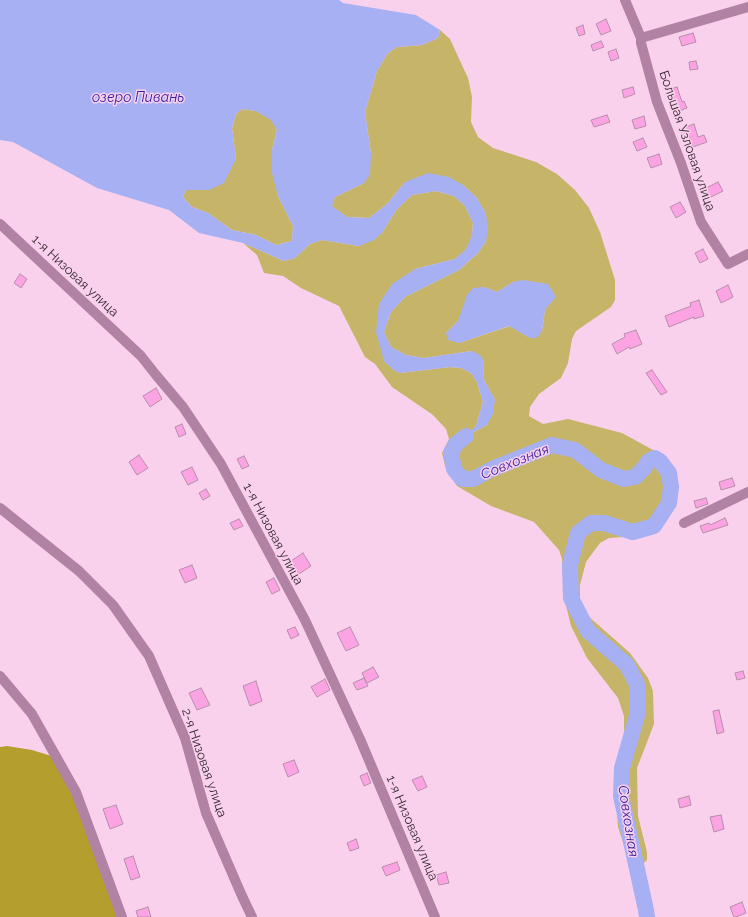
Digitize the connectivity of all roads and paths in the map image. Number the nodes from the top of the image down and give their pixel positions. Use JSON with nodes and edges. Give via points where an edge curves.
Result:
{"nodes":[{"id":1,"x":625,"y":0,"type":"edge"},
{"id":2,"x":748,"y":7,"type":"edge"},
{"id":3,"x":641,"y":38,"type":"junction"},
{"id":4,"x":0,"y":224,"type":"edge"},
{"id":5,"x":748,"y":254,"type":"edge"},
{"id":6,"x":748,"y":492,"type":"edge"},
{"id":7,"x":0,"y":508,"type":"edge"},
{"id":8,"x":684,"y":523,"type":"dead end"},
{"id":9,"x":0,"y":676,"type":"edge"},
{"id":10,"x":122,"y":917,"type":"edge"},
{"id":11,"x":252,"y":917,"type":"edge"},
{"id":12,"x":435,"y":917,"type":"edge"}],
"edges":[{"from":1,"to":3,"type":"street","name":"Большая Узловая улица"},
{"from":2,"to":3,"type":"street"},
{"from":3,"to":5,"type":"street","name":"Большая Узловая улица","via":[[657,102],[701,222],[728,264]]},
{"from":4,"to":12,"type":"street","name":"1-я Низовая улица","via":[[141,356],[183,407],[221,464],[305,620],[360,739]]},
{"from":6,"to":8,"type":"street"},
{"from":7,"to":11,"type":"street","name":"2-я Низовая улица","via":[[79,571],[113,605],[149,656],[185,738],[206,813]]},
{"from":9,"to":10,"type":"street","via":[[32,714],[76,792]]}]}
